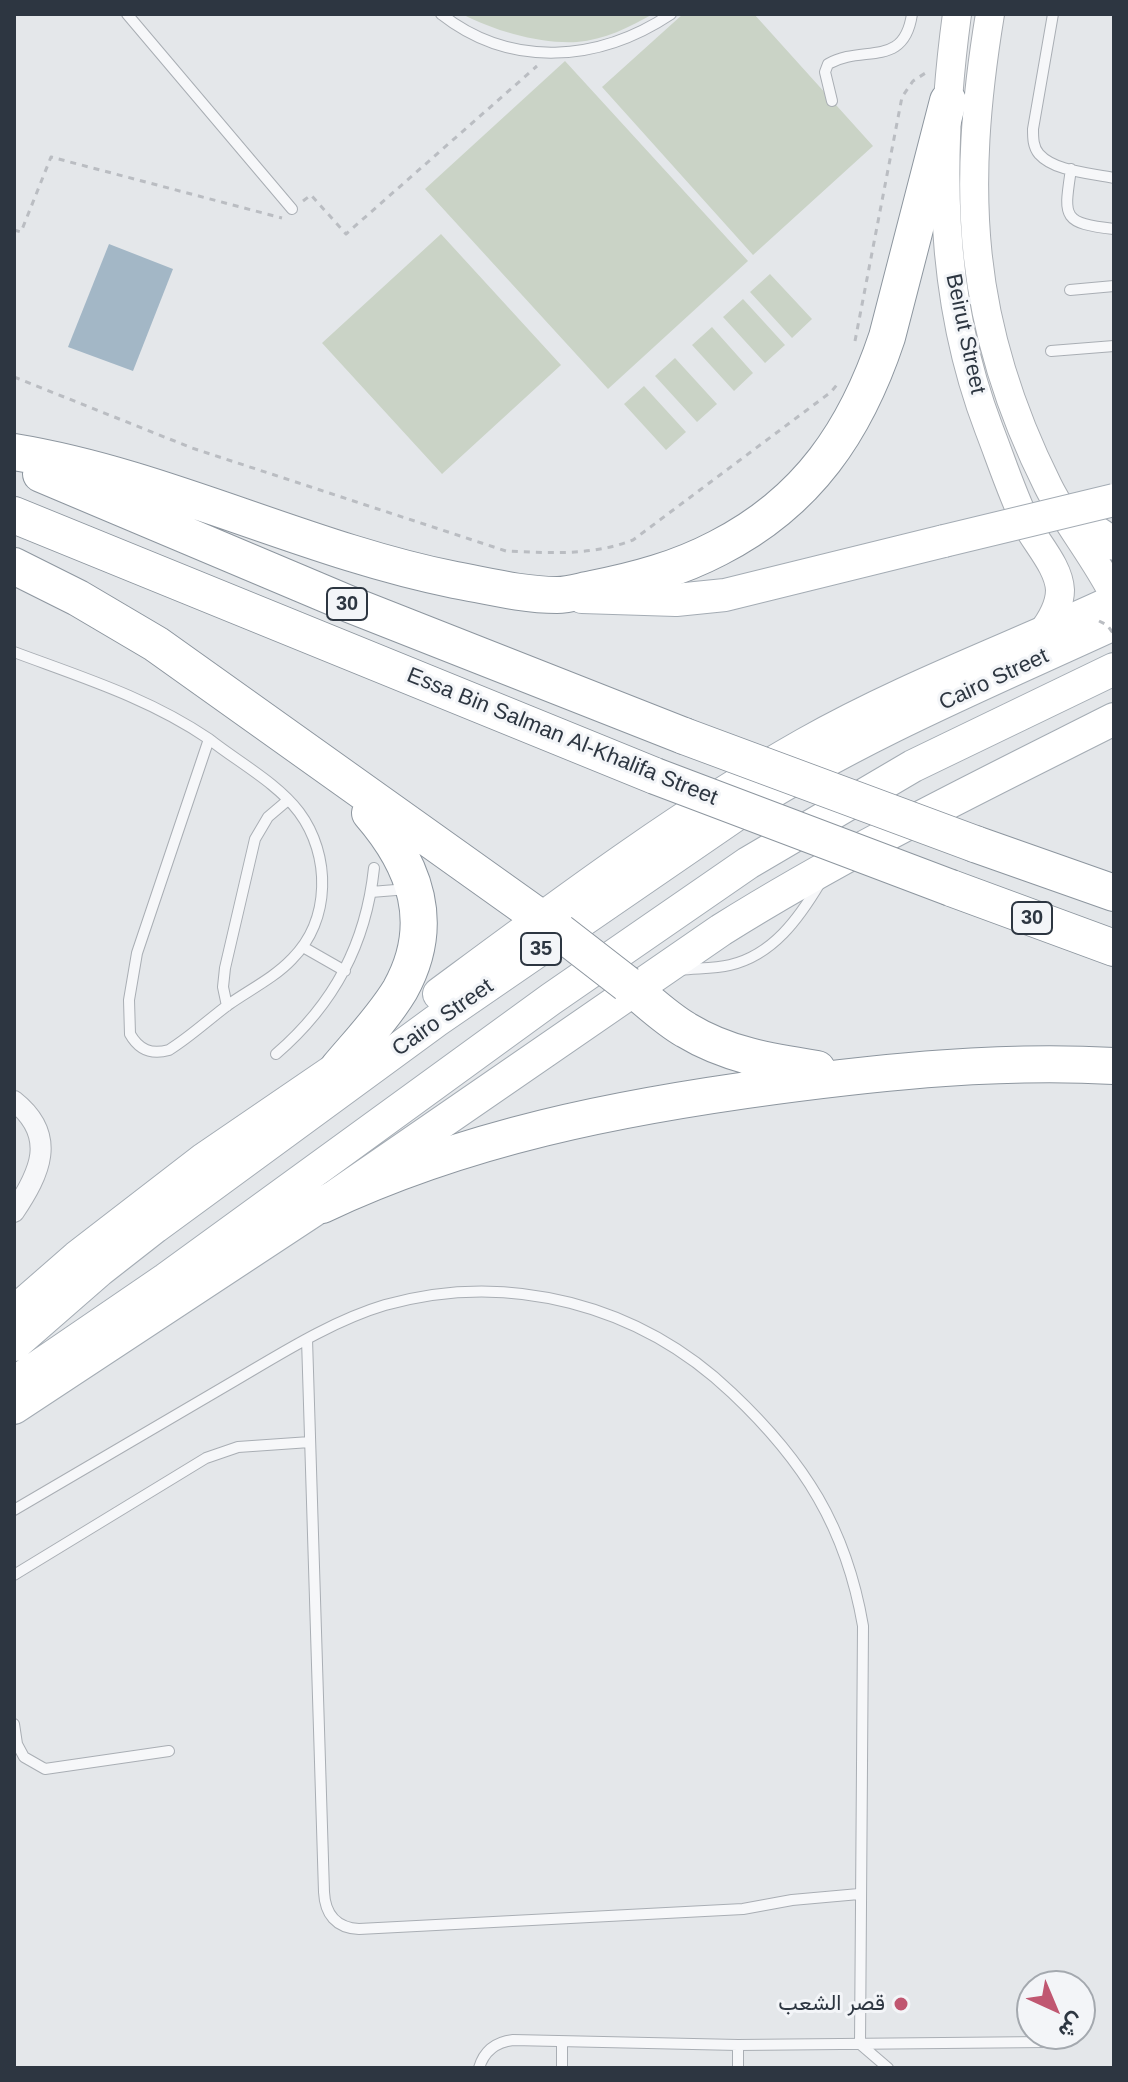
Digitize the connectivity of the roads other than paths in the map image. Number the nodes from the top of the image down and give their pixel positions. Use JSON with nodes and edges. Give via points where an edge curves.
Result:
{"nodes":[{"id":1,"x":441,"y":14,"type":"edge"},
{"id":2,"x":671,"y":14,"type":"edge"},
{"id":3,"x":912,"y":14,"type":"edge"},
{"id":4,"x":957,"y":14,"type":"edge"},
{"id":5,"x":990,"y":14,"type":"edge"},
{"id":6,"x":1053,"y":14,"type":"edge"},
{"id":7,"x":131,"y":16,"type":"edge"},
{"id":8,"x":832,"y":101,"type":"dead end"},
{"id":9,"x":948,"y":101,"type":"junction"},
{"id":10,"x":1071,"y":169,"type":"junction"},
{"id":11,"x":1114,"y":178,"type":"edge"},
{"id":12,"x":292,"y":209,"type":"dead end"},
{"id":13,"x":1114,"y":229,"type":"edge"},
{"id":14,"x":1114,"y":286,"type":"edge"},
{"id":15,"x":1070,"y":290,"type":"dead end"},
{"id":16,"x":1114,"y":346,"type":"edge"},
{"id":17,"x":1051,"y":351,"type":"dead end"},
{"id":18,"x":14,"y":452,"type":"edge"},
{"id":19,"x":14,"y":462,"type":"edge"},
{"id":20,"x":1114,"y":500,"type":"edge"},
{"id":21,"x":1060,"y":508,"type":"junction"},
{"id":22,"x":14,"y":515,"type":"edge"},
{"id":23,"x":1114,"y":544,"type":"edge"},
{"id":24,"x":14,"y":566,"type":"edge"},
{"id":25,"x":559,"y":595,"type":"junction"},
{"id":26,"x":1114,"y":595,"type":"edge"},
{"id":27,"x":1110,"y":620,"type":"edge"},
{"id":28,"x":1041,"y":634,"type":"junction"},
{"id":29,"x":14,"y":652,"type":"edge"},
{"id":30,"x":1114,"y":669,"type":"edge"},
{"id":31,"x":1114,"y":719,"type":"edge"},
{"id":32,"x":209,"y":739,"type":"junction"},
{"id":33,"x":337,"y":775,"type":"junction"},
{"id":34,"x":288,"y":800,"type":"junction"},
{"id":35,"x":374,"y":868,"type":"dead end"},
{"id":36,"x":414,"y":888,"type":"junction"},
{"id":37,"x":371,"y":892,"type":"junction"},
{"id":38,"x":1114,"y":893,"type":"edge"},
{"id":39,"x":551,"y":925,"type":"junction"},
{"id":40,"x":303,"y":947,"type":"junction"},
{"id":41,"x":1114,"y":948,"type":"edge"},
{"id":42,"x":345,"y":971,"type":"junction"},
{"id":43,"x":641,"y":981,"type":"junction"},
{"id":44,"x":227,"y":1006,"type":"junction"},
{"id":45,"x":276,"y":1054,"type":"dead end"},
{"id":46,"x":1114,"y":1066,"type":"edge"},
{"id":47,"x":338,"y":1068,"type":"junction"},
{"id":48,"x":854,"y":1075,"type":"junction"},
{"id":49,"x":14,"y":1101,"type":"edge"},
{"id":50,"x":322,"y":1205,"type":"junction"},
{"id":51,"x":14,"y":1212,"type":"edge"},
{"id":52,"x":14,"y":1312,"type":"edge"},
{"id":53,"x":307,"y":1339,"type":"junction"},
{"id":54,"x":14,"y":1345,"type":"edge"},
{"id":55,"x":15,"y":1402,"type":"edge"},
{"id":56,"x":310,"y":1442,"type":"junction"},
{"id":57,"x":14,"y":1510,"type":"edge"},
{"id":58,"x":14,"y":1575,"type":"edge"},
{"id":59,"x":14,"y":1724,"type":"edge"},
{"id":60,"x":169,"y":1751,"type":"dead end"},
{"id":61,"x":859,"y":1894,"type":"junction"},
{"id":62,"x":562,"y":2042,"type":"junction"},
{"id":63,"x":1016,"y":2042,"type":"edge"},
{"id":64,"x":860,"y":2044,"type":"junction"},
{"id":65,"x":738,"y":2045,"type":"junction"},
{"id":66,"x":479,"y":2068,"type":"edge"},
{"id":67,"x":562,"y":2068,"type":"edge"},
{"id":68,"x":738,"y":2068,"type":"edge"},
{"id":69,"x":888,"y":2068,"type":"edge"}],
"edges":[{"from":1,"to":2,"type":"lane","via":[[493,45],[546,53],[609,44]]},
{"from":3,"to":8,"type":"lane","via":[[908,35],[898,46],[828,64]]},
{"from":4,"to":9,"type":"main road","name":"Beirut Street"},
{"from":5,"to":21,"type":"main road","name":"Beirut Street","via":[[973,184],[982,291],[1003,379]]},
{"from":6,"to":10,"type":"lane","via":[[1034,146],[1047,161]]},
{"from":7,"to":12,"type":"lane"},
{"from":9,"to":25,"type":"highway","via":[[880,359],[854,418],[826,459],[771,515],[716,549],[656,575]]},
{"from":9,"to":28,"type":"main road","name":"Beirut Street","via":[[947,239],[955,299],[979,402],[1015,497],[1059,585],[1058,602]]},
{"from":10,"to":11,"type":"lane"},
{"from":10,"to":13,"type":"lane","via":[[1065,209],[1069,217]]},
{"from":14,"to":15,"type":"lane"},
{"from":16,"to":17,"type":"lane"},
{"from":18,"to":25,"type":"highway","via":[[126,478],[412,571]]},
{"from":19,"to":38,"type":"highway","name":"Essa Bin Salman Al-Khalifa Street","number":"30","bridge":true,"via":[[349,604],[684,736]]},
{"from":20,"to":25,"type":"main road","bridge":true,"via":[[725,595],[654,601]]},
{"from":21,"to":23,"type":"main road"},
{"from":21,"to":26,"type":"main road","name":"Beirut Street"},
{"from":22,"to":41,"type":"highway","name":"Essa Bin Salman Al-Khalifa Street","number":"30","bridge":true,"via":[[655,776]]},
{"from":24,"to":33,"type":"highway","via":[[156,644]]},
{"from":27,"to":28,"type":"main road","name":"Cairo Street"},
{"from":27,"to":54,"type":"main road","name":"Cairo Street","number":"35","via":[[873,735],[743,810],[436,1021],[155,1227]]},
{"from":28,"to":39,"type":"main road","name":"Cairo Street","number":"35","via":[[807,743],[673,826]]},
{"from":29,"to":32,"type":"lane","via":[[144,701]]},
{"from":30,"to":55,"type":"main road","name":"Cairo Street","number":"35","via":[[913,766],[748,863],[166,1279]]},
{"from":31,"to":43,"type":"main road","via":[[888,832]]},
{"from":32,"to":34,"type":"lane"},
{"from":32,"to":44,"type":"lane","via":[[137,953],[130,1034],[142,1048],[160,1053]]},
{"from":33,"to":36,"type":"highway","via":[[399,849]]},
{"from":33,"to":39,"type":"highway"},
{"from":34,"to":40,"type":"lane","via":[[311,832],[322,870],[317,918]]},
{"from":34,"to":44,"type":"lane","via":[[268,817],[255,839],[225,968]]},
{"from":35,"to":37,"type":"lane"},
{"from":36,"to":37,"type":"lane"},
{"from":36,"to":47,"type":"highway","via":[[418,930],[409,971],[388,1007]]},
{"from":37,"to":42,"type":"lane","via":[[362,933]]},
{"from":39,"to":43,"type":"highway","bridge":true},
{"from":39,"to":47,"type":"main road","name":"Cairo Street","number":"35"},
{"from":40,"to":42,"type":"lane"},
{"from":40,"to":44,"type":"lane","via":[[284,967]]},
{"from":42,"to":45,"type":"lane","via":[[315,1016]]},
{"from":43,"to":48,"type":"highway","via":[[684,1029],[731,1052]]},
{"from":43,"to":50,"type":"main road"},
{"from":46,"to":48,"type":"highway","via":[[970,1065]]},
{"from":47,"to":52,"type":"main road","name":"Cairo Street","number":"35","via":[[204,1159]]},
{"from":48,"to":50,"type":"highway","via":[[688,1097],[561,1122],[438,1157]]},
{"from":49,"to":51,"type":"street","via":[[34,1123],[41,1154],[32,1185]]},
{"from":50,"to":55,"type":"main road"},
{"from":53,"to":56,"type":"lane"},
{"from":53,"to":57,"type":"lane"},
{"from":53,"to":61,"type":"lane","via":[[381,1306],[426,1295],[535,1295],[570,1301],[636,1325],[694,1361],[748,1407],[796,1462],[830,1516],[858,1596],[863,1626]]},
{"from":56,"to":58,"type":"lane","via":[[248,1446],[206,1458]]},
{"from":56,"to":61,"type":"lane","via":[[324,1902],[337,1923],[359,1929],[743,1909]]},
{"from":59,"to":60,"type":"lane","via":[[24,1757],[45,1769]]},
{"from":61,"to":64,"type":"lane"},
{"from":62,"to":65,"type":"lane"},
{"from":62,"to":66,"type":"lane","via":[[504,2041],[485,2055]]},
{"from":62,"to":67,"type":"lane"},
{"from":63,"to":64,"type":"lane"},
{"from":64,"to":65,"type":"lane"},
{"from":64,"to":69,"type":"lane"},
{"from":65,"to":68,"type":"lane"}]}
